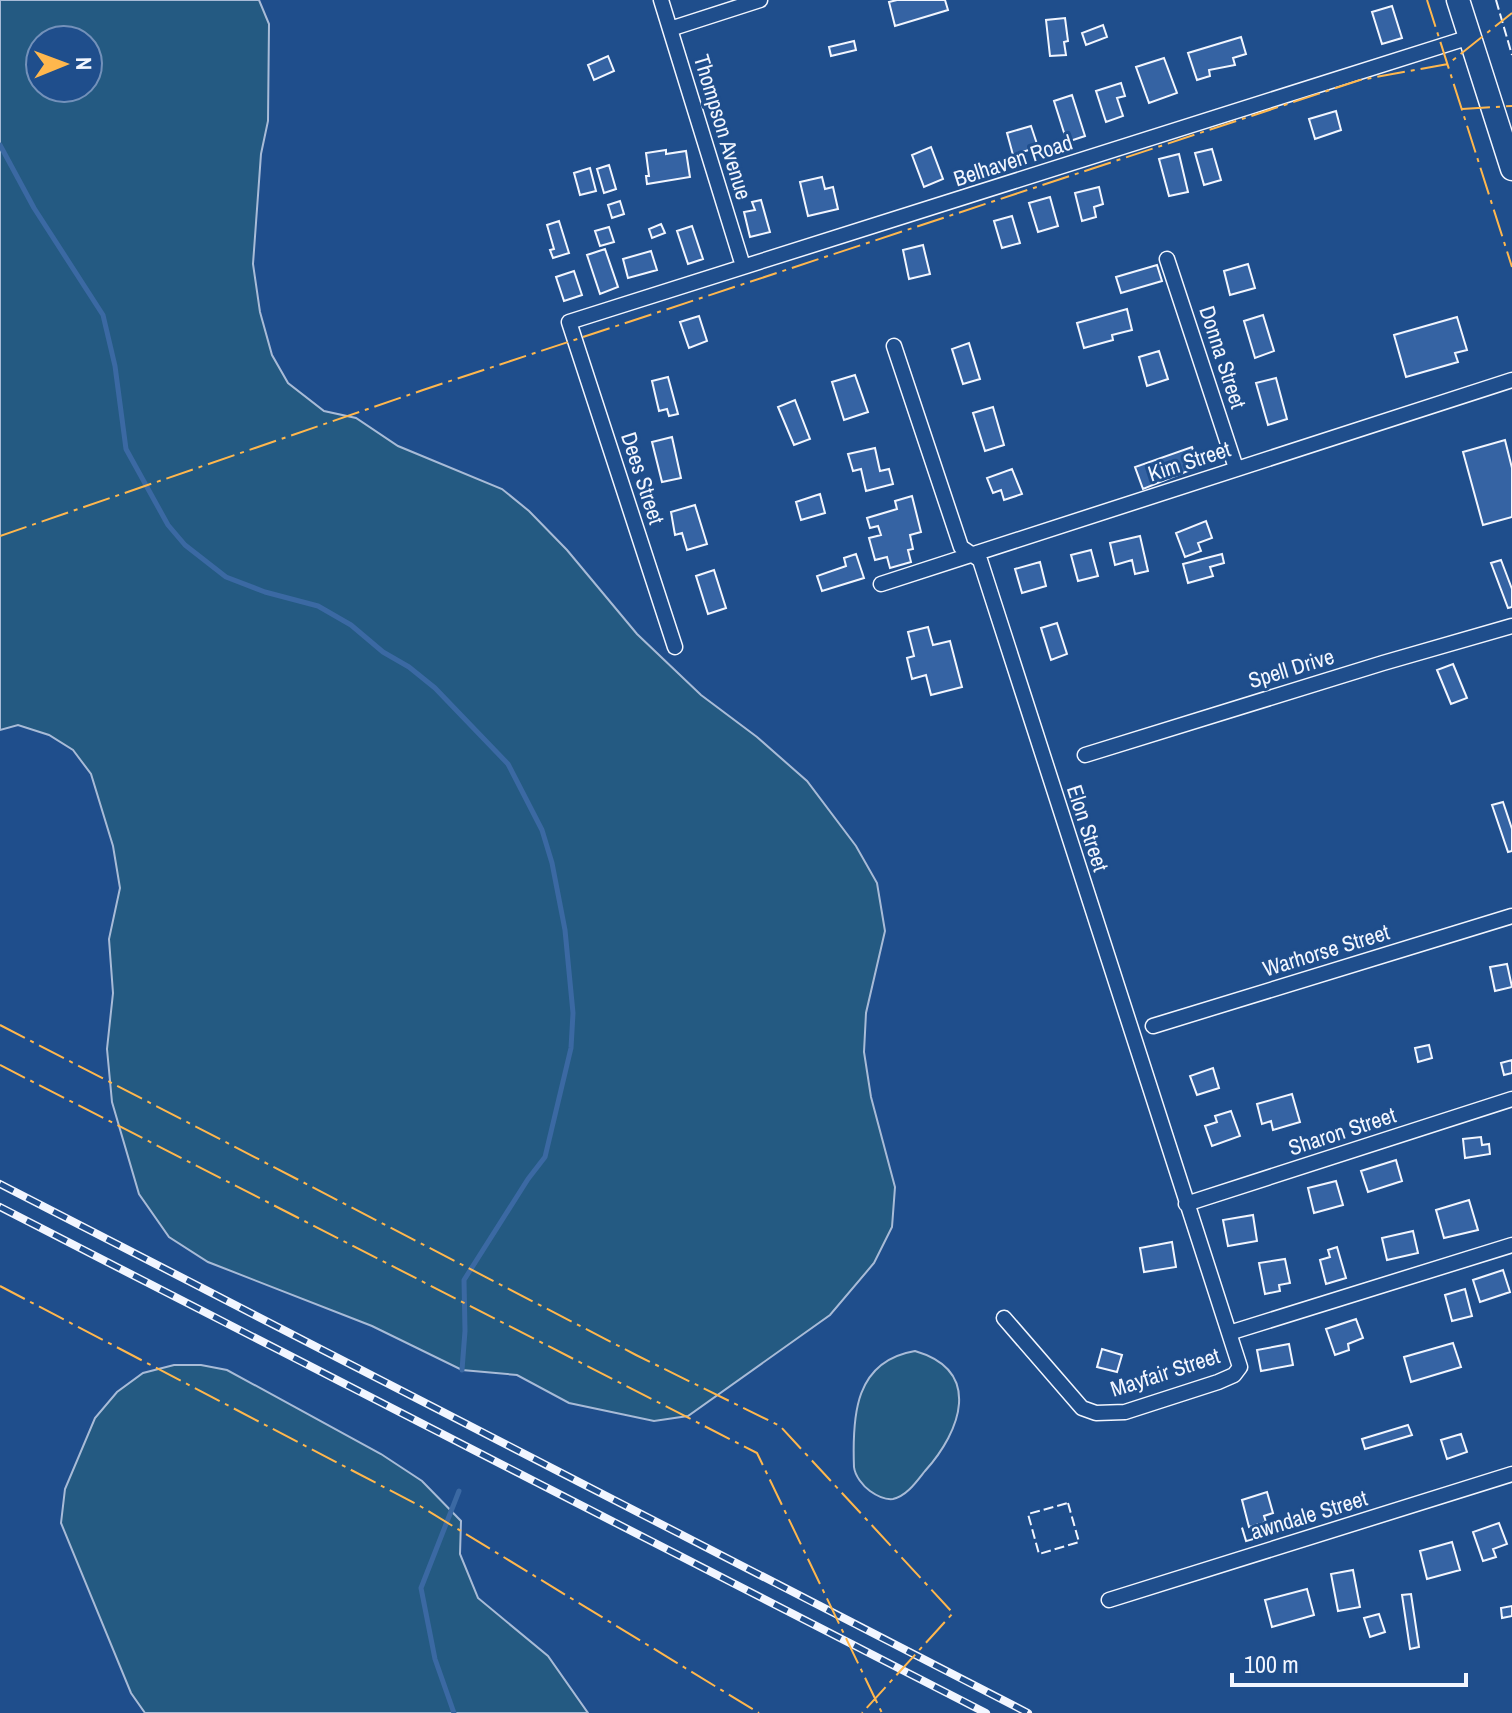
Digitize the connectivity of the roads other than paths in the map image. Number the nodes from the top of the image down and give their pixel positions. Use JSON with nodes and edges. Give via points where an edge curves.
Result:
{"nodes":[{"id":1,"x":661,"y":0,"type":"edge"},
{"id":2,"x":760,"y":0,"type":"edge"},
{"id":3,"x":1458,"y":0,"type":"edge"},
{"id":4,"x":670,"y":29,"type":"junction"},
{"id":5,"x":1470,"y":37,"type":"junction"},
{"id":6,"x":1505,"y":128,"type":"edge"},
{"id":7,"x":1512,"y":169,"type":"edge"},
{"id":8,"x":1167,"y":259,"type":"dead end"},
{"id":9,"x":743,"y":266,"type":"junction"},
{"id":10,"x":569,"y":322,"type":"joint"},
{"id":11,"x":894,"y":346,"type":"dead end"},
{"id":12,"x":1512,"y":380,"type":"edge"},
{"id":13,"x":1236,"y":468,"type":"junction"},
{"id":14,"x":972,"y":554,"type":"junction"},
{"id":15,"x":881,"y":584,"type":"dead end"},
{"id":16,"x":1512,"y":626,"type":"edge"},
{"id":17,"x":675,"y":647,"type":"dead end"},
{"id":18,"x":1085,"y":755,"type":"dead end"},
{"id":19,"x":1512,"y":916,"type":"edge"},
{"id":20,"x":1153,"y":1026,"type":"dead end"},
{"id":21,"x":1512,"y":1099,"type":"edge"},
{"id":22,"x":1186,"y":1204,"type":"junction"},
{"id":23,"x":1512,"y":1245,"type":"edge"},
{"id":24,"x":1004,"y":1318,"type":"dead end"},
{"id":25,"x":1229,"y":1333,"type":"junction"},
{"id":26,"x":1512,"y":1474,"type":"edge"},
{"id":27,"x":1109,"y":1600,"type":"dead end"}],
"edges":[{"from":1,"to":4,"type":"street","name":"Thompson Avenue"},
{"from":2,"to":4,"type":"street"},
{"from":3,"to":5,"type":"main road"},
{"from":4,"to":9,"type":"street","name":"Thompson Avenue"},
{"from":5,"to":6,"type":"main road"},
{"from":5,"to":9,"type":"street","name":"Belhaven Road"},
{"from":6,"to":7,"type":"main road"},
{"from":8,"to":13,"type":"street","name":"Donna Street"},
{"from":9,"to":10,"type":"street","name":"Belhaven Road"},
{"from":10,"to":17,"type":"street","name":"Dees Street"},
{"from":11,"to":14,"type":"street","name":"Elon Street","via":[[961,547]]},
{"from":12,"to":13,"type":"street","name":"Kim Street"},
{"from":13,"to":14,"type":"street","name":"Kim Street"},
{"from":14,"to":15,"type":"street","name":"Kim Street"},
{"from":14,"to":22,"type":"street","name":"Elon Street","via":[[980,560]]},
{"from":16,"to":18,"type":"street","name":"Spell Drive"},
{"from":19,"to":20,"type":"street","name":"Warhorse Street"},
{"from":21,"to":22,"type":"street","name":"Sharon Street"},
{"from":22,"to":25,"type":"street","name":"Elon Street"},
{"from":23,"to":25,"type":"street","name":"Mayfair Street"},
{"from":24,"to":25,"type":"street","name":"Mayfair Street","via":[[1082,1408],[1111,1415],[1234,1375],[1240,1367]]},
{"from":26,"to":27,"type":"street","name":"Lawndale Street"}]}
